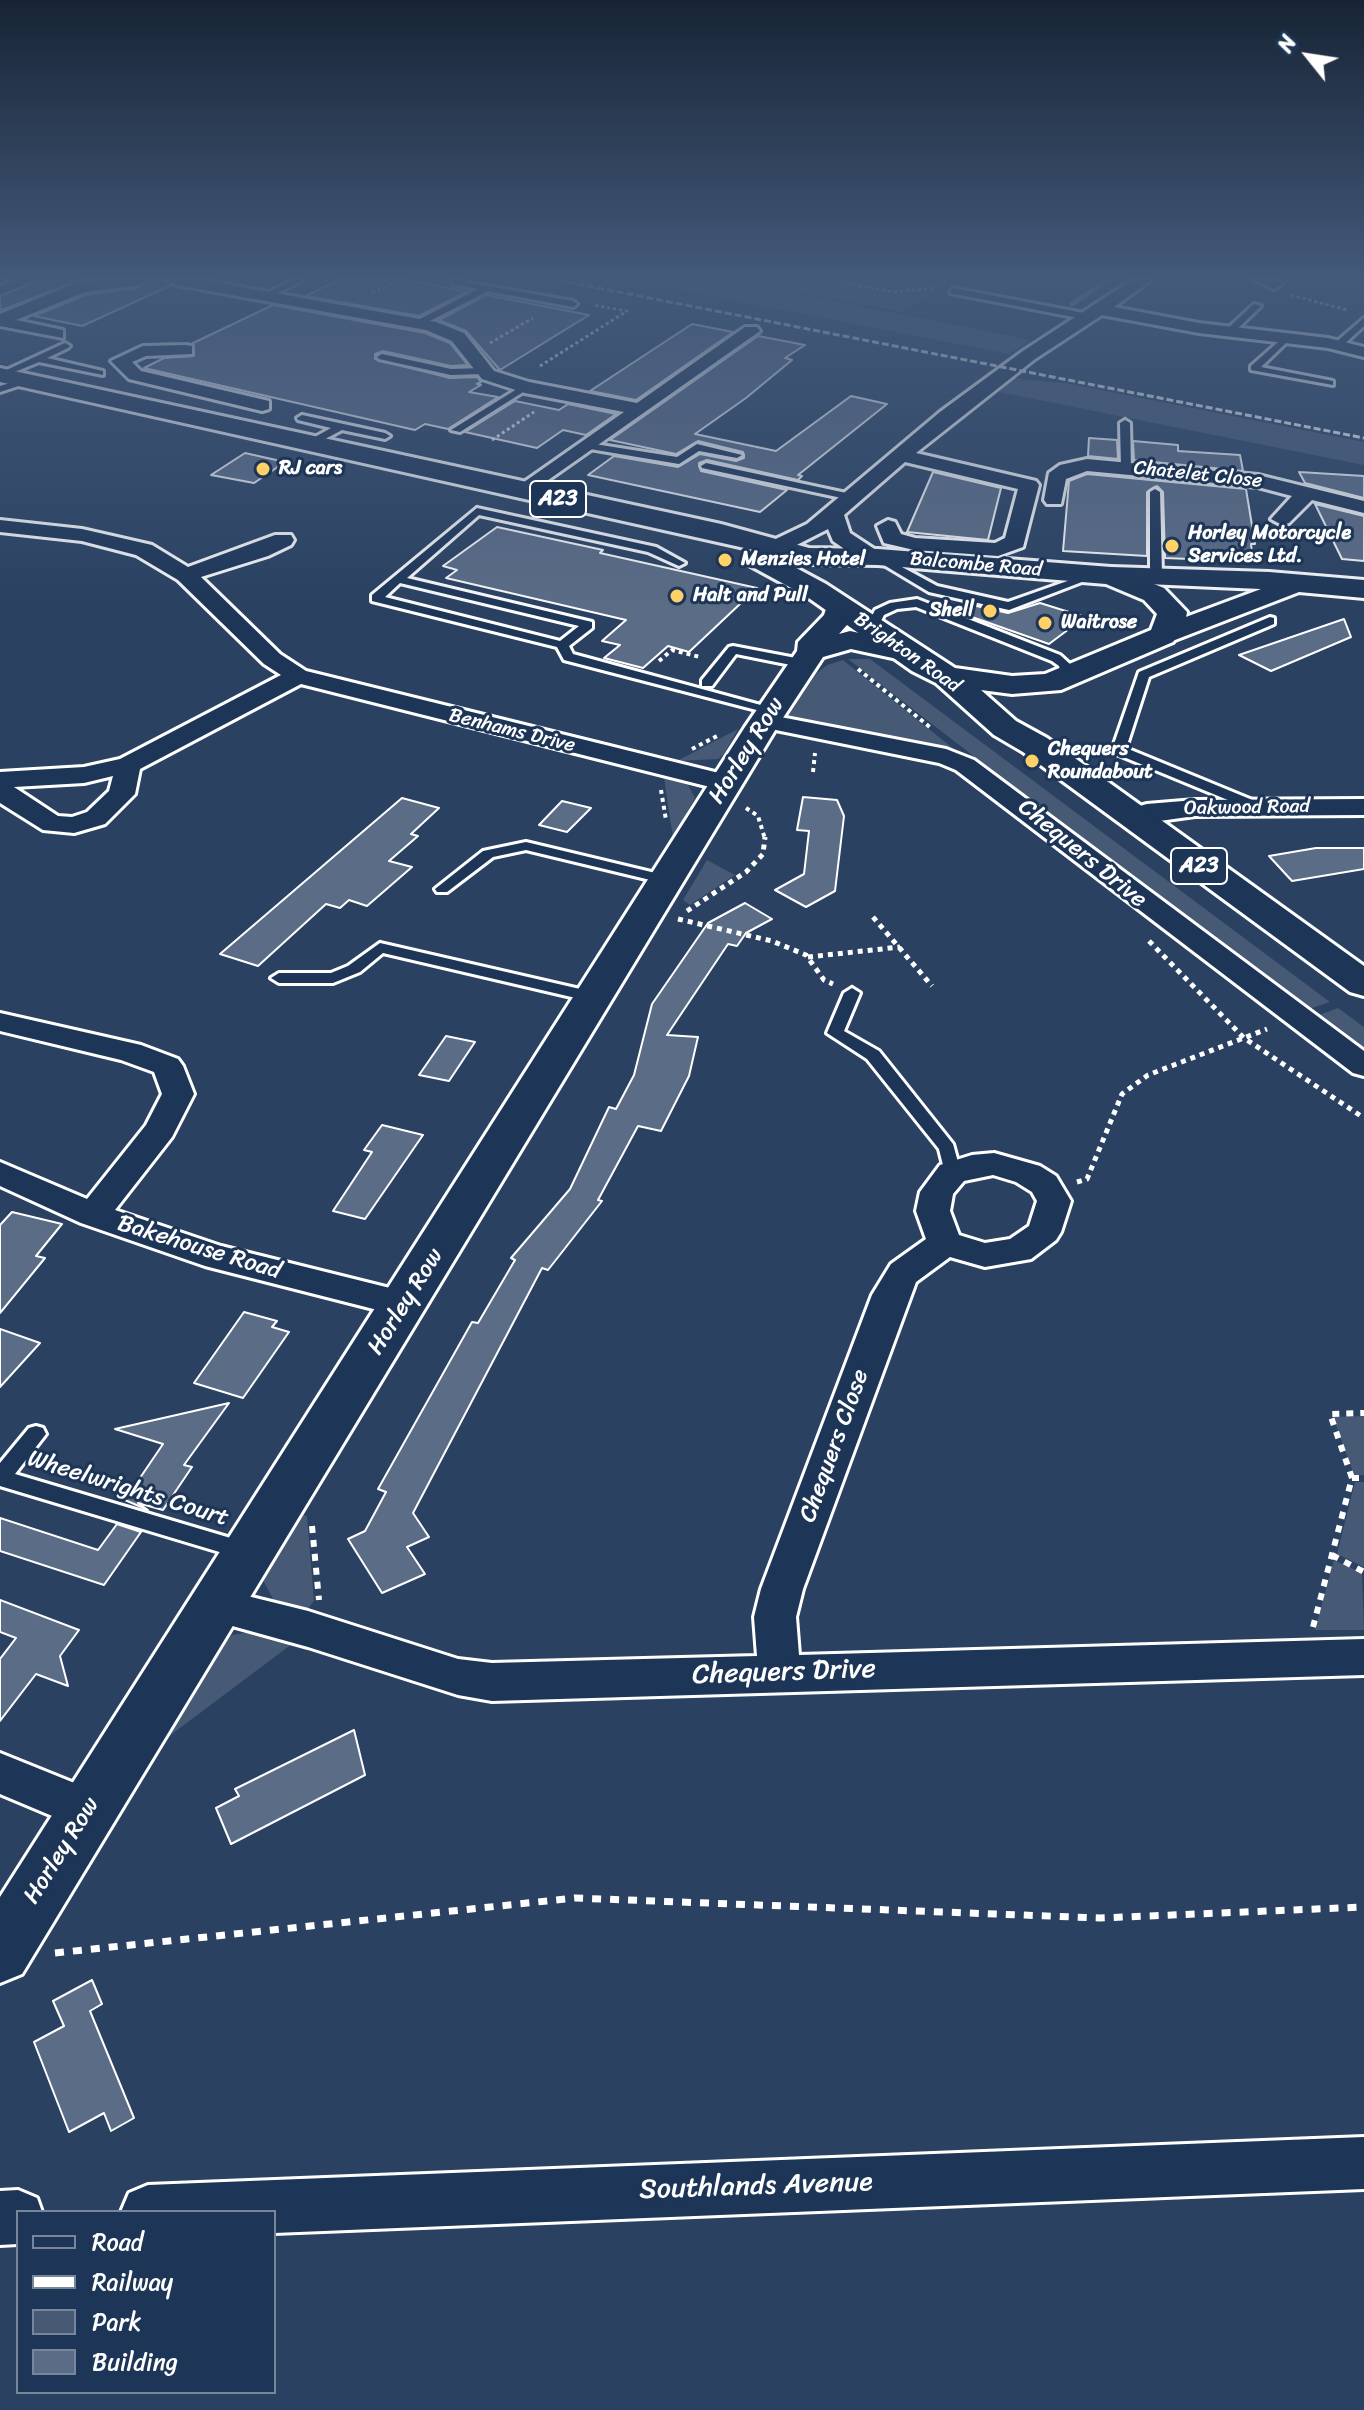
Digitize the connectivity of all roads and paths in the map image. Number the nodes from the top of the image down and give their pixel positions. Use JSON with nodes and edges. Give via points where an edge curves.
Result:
{"nodes":[{"id":1,"x":79,"y":392,"type":"edge"},
{"id":2,"x":124,"y":392,"type":"edge"},
{"id":3,"x":208,"y":392,"type":"edge"},
{"id":4,"x":508,"y":392,"type":"edge"},
{"id":5,"x":554,"y":392,"type":"edge"},
{"id":6,"x":664,"y":392,"type":"edge"},
{"id":7,"x":981,"y":392,"type":"edge"},
{"id":8,"x":561,"y":394,"type":"junction"},
{"id":9,"x":109,"y":400,"type":"junction"},
{"id":10,"x":262,"y":405,"type":"dead end"},
{"id":11,"x":640,"y":409,"type":"junction"},
{"id":12,"x":302,"y":418,"type":"dead end"},
{"id":13,"x":1125,"y":423,"type":"dead end"},
{"id":14,"x":340,"y":427,"type":"junction"},
{"id":15,"x":456,"y":430,"type":"dead end"},
{"id":16,"x":385,"y":436,"type":"dead end"},
{"id":17,"x":492,"y":440,"type":"dead end"},
{"id":18,"x":310,"y":444,"type":"junction"},
{"id":19,"x":588,"y":446,"type":"junction"},
{"id":20,"x":737,"y":455,"type":"dead end"},
{"id":21,"x":900,"y":455,"type":"junction"},
{"id":22,"x":706,"y":466,"type":"dead end"},
{"id":23,"x":1126,"y":468,"type":"junction"},
{"id":24,"x":524,"y":491,"type":"junction"},
{"id":25,"x":1155,"y":492,"type":"dead end"},
{"id":26,"x":1309,"y":493,"type":"junction"},
{"id":27,"x":851,"y":497,"type":"junction"},
{"id":28,"x":1054,"y":500,"type":"dead end"},
{"id":29,"x":1364,"y":507,"type":"edge"},
{"id":30,"x":833,"y":515,"type":"junction"},
{"id":31,"x":1282,"y":519,"type":"dead end"},
{"id":32,"x":0,"y":526,"type":"edge"},
{"id":33,"x":888,"y":526,"type":"dead end"},
{"id":34,"x":283,"y":540,"type":"dead end"},
{"id":35,"x":771,"y":555,"type":"junction"},
{"id":36,"x":874,"y":557,"type":"junction"},
{"id":37,"x":841,"y":559,"type":"junction"},
{"id":38,"x":679,"y":563,"type":"dead end"},
{"id":39,"x":186,"y":575,"type":"junction"},
{"id":40,"x":1156,"y":575,"type":"junction"},
{"id":41,"x":1103,"y":576,"type":"junction"},
{"id":42,"x":398,"y":579,"type":"junction"},
{"id":43,"x":933,"y":589,"type":"junction"},
{"id":44,"x":1362,"y":594,"type":"edge"},
{"id":45,"x":827,"y":598,"type":"junction"},
{"id":46,"x":1254,"y":600,"type":"junction"},
{"id":47,"x":917,"y":603,"type":"junction"},
{"id":48,"x":872,"y":628,"type":"junction"},
{"id":49,"x":1162,"y":636,"type":"junction"},
{"id":50,"x":562,"y":645,"type":"junction"},
{"id":51,"x":902,"y":651,"type":"junction"},
{"id":52,"x":806,"y":657,"type":"junction"},
{"id":53,"x":846,"y":660,"type":"dead end"},
{"id":54,"x":723,"y":662,"type":"junction"},
{"id":55,"x":298,"y":676,"type":"junction"},
{"id":56,"x":947,"y":676,"type":"junction"},
{"id":57,"x":640,"y":678,"type":"junction"},
{"id":58,"x":1059,"y":680,"type":"junction"},
{"id":59,"x":707,"y":683,"type":"dead end"},
{"id":60,"x":768,"y":716,"type":"junction"},
{"id":61,"x":1035,"y":745,"type":"junction"},
{"id":62,"x":128,"y":765,"type":"junction"},
{"id":63,"x":965,"y":765,"type":"junction"},
{"id":64,"x":0,"y":783,"type":"edge"},
{"id":65,"x":732,"y":794,"type":"junction"},
{"id":66,"x":1257,"y":807,"type":"junction"},
{"id":67,"x":1364,"y":807,"type":"edge"},
{"id":68,"x":1131,"y":817,"type":"junction"},
{"id":69,"x":442,"y":889,"type":"dead end"},
{"id":70,"x":1125,"y":889,"type":"junction"},
{"id":71,"x":663,"y":904,"type":"junction"},
{"id":72,"x":873,"y":917,"type":"dead end"},
{"id":73,"x":900,"y":947,"type":"junction"},
{"id":74,"x":808,"y":957,"type":"junction"},
{"id":75,"x":279,"y":978,"type":"dead end"},
{"id":76,"x":1364,"y":984,"type":"edge"},
{"id":77,"x":932,"y":986,"type":"dead end"},
{"id":78,"x":852,"y":993,"type":"joint"},
{"id":79,"x":593,"y":997,"type":"junction"},
{"id":80,"x":0,"y":1022,"type":"edge"},
{"id":81,"x":1272,"y":1027,"type":"dead end"},
{"id":82,"x":1244,"y":1038,"type":"junction"},
{"id":83,"x":1364,"y":1066,"type":"edge"},
{"id":84,"x":1364,"y":1118,"type":"edge"},
{"id":85,"x":0,"y":1173,"type":"edge"},
{"id":86,"x":952,"y":1173,"type":"junction"},
{"id":87,"x":1050,"y":1193,"type":"junction"},
{"id":88,"x":93,"y":1215,"type":"junction"},
{"id":89,"x":945,"y":1243,"type":"junction"},
{"id":90,"x":405,"y":1304,"type":"junction"},
{"id":91,"x":1364,"y":1413,"type":"edge"},
{"id":92,"x":36,"y":1434,"type":"dead end"},
{"id":93,"x":1352,"y":1478,"type":"junction"},
{"id":94,"x":1364,"y":1478,"type":"edge"},
{"id":95,"x":311,"y":1513,"type":"dead end"},
{"id":96,"x":248,"y":1552,"type":"junction"},
{"id":97,"x":1332,"y":1555,"type":"junction"},
{"id":98,"x":1364,"y":1572,"type":"edge"},
{"id":99,"x":215,"y":1605,"type":"junction"},
{"id":100,"x":320,"y":1605,"type":"dead end"},
{"id":101,"x":1364,"y":1657,"type":"edge"},
{"id":102,"x":1304,"y":1658,"type":"junction"},
{"id":103,"x":779,"y":1673,"type":"junction"},
{"id":104,"x":0,"y":1773,"type":"edge"},
{"id":105,"x":88,"y":1810,"type":"junction"},
{"id":106,"x":1364,"y":1907,"type":"edge"},
{"id":107,"x":1,"y":1951,"type":"edge"},
{"id":108,"x":1364,"y":2163,"type":"edge"},
{"id":109,"x":198,"y":2210,"type":"edge"}],
"edges":[{"from":1,"to":9,"type":"main road","number":"A23"},
{"from":2,"to":9,"type":"street"},
{"from":3,"to":10,"type":"street"},
{"from":4,"to":15,"type":"lane"},
{"from":5,"to":8,"type":"street"},
{"from":6,"to":11,"type":"street"},
{"from":7,"to":21,"type":"street"},
{"from":8,"to":11,"type":"street"},
{"from":8,"to":17,"type":"path"},
{"from":9,"to":18,"type":"main road","number":"A23"},
{"from":11,"to":19,"type":"street"},
{"from":12,"to":14,"type":"lane"},
{"from":13,"to":23,"type":"lane"},
{"from":14,"to":16,"type":"lane"},
{"from":14,"to":18,"type":"lane"},
{"from":18,"to":24,"type":"main road","number":"A23"},
{"from":19,"to":20,"type":"lane","via":[[679,461],[697,447]]},
{"from":19,"to":24,"type":"street"},
{"from":21,"to":27,"type":"street"},
{"from":21,"to":33,"type":"street","via":[[1029,485],[1015,542],[998,550],[914,544],[892,538]]},
{"from":22,"to":27,"type":"lane"},
{"from":23,"to":26,"type":"street","name":"Chatelet Close","via":[[1258,481]]},
{"from":23,"to":28,"type":"street","name":"Chatelet Close","via":[[1067,469],[1056,477]]},
{"from":24,"to":35,"type":"main road","number":"A23","via":[[654,520]]},
{"from":25,"to":40,"type":"lane"},
{"from":26,"to":29,"type":"street","name":"Chatelet Close"},
{"from":26,"to":31,"type":"street"},
{"from":27,"to":30,"type":"street"},
{"from":30,"to":35,"type":"street"},
{"from":30,"to":36,"type":"street","via":[[841,536]]},
{"from":32,"to":39,"type":"street","name":"Benhams Drive","via":[[82,535],[144,550]]},
{"from":34,"to":39,"type":"street"},
{"from":35,"to":37,"type":"main road","number":"A23"},
{"from":35,"to":45,"type":"main road","number":"A23"},
{"from":36,"to":37,"type":"main road","name":"Balcombe Road","number":"A23"},
{"from":36,"to":41,"type":"main road","name":"Balcombe Road","number":"A23"},
{"from":36,"to":43,"type":"lane"},
{"from":37,"to":45,"type":"main road","via":[[819,571],[814,582]]},
{"from":38,"to":42,"type":"lane","via":[[652,549],[477,511]]},
{"from":39,"to":55,"type":"street","name":"Benhams Drive","via":[[272,659]]},
{"from":40,"to":41,"type":"main road","name":"Balcombe Road"},
{"from":40,"to":46,"type":"main road","name":"Balcombe Road"},
{"from":41,"to":43,"type":"lane","via":[[1009,606]]},
{"from":41,"to":49,"type":"main road","name":"Balcombe Road","number":"A23","via":[[1138,585],[1165,603],[1172,612]]},
{"from":42,"to":50,"type":"lane","via":[[376,598]]},
{"from":42,"to":50,"type":"lane","via":[[588,625]]},
{"from":43,"to":47,"type":"lane"},
{"from":44,"to":46,"type":"main road","name":"Balcombe Road","via":[[1308,586]]},
{"from":45,"to":48,"type":"main road","name":"Brighton Road","number":"A23"},
{"from":45,"to":52,"type":"main road","name":"Horley Row","via":[[839,617],[813,642]]},
{"from":46,"to":49,"type":"main road","name":"Balcombe Road"},
{"from":46,"to":66,"type":"lane","via":[[1143,675],[1119,750]]},
{"from":47,"to":48,"type":"lane","via":[[879,613]]},
{"from":47,"to":58,"type":"lane","via":[[1056,658],[1065,665]]},
{"from":48,"to":51,"type":"main road","name":"Brighton Road","number":"A23"},
{"from":49,"to":58,"type":"main road","name":"Balcombe Road","number":"A23"},
{"from":50,"to":57,"type":"lane","via":[[568,657]]},
{"from":51,"to":52,"type":"main road","via":[[850,640]]},
{"from":51,"to":56,"type":"main road","name":"Brighton Road","number":"A23"},
{"from":52,"to":54,"type":"lane","via":[[733,650]]},
{"from":52,"to":60,"type":"main road","name":"Horley Row"},
{"from":53,"to":63,"type":"path","via":[[964,753]]},
{"from":54,"to":57,"type":"path","via":[[672,650]]},
{"from":54,"to":59,"type":"lane"},
{"from":55,"to":62,"type":"street"},
{"from":55,"to":65,"type":"street","name":"Benhams Drive"},
{"from":56,"to":58,"type":"main road","number":"A23","via":[[1012,685]]},
{"from":56,"to":61,"type":"main road","name":"Brighton Road","number":"A23","via":[[1005,728]]},
{"from":57,"to":60,"type":"lane"},
{"from":58,"to":61,"type":"main road","via":[[1038,705]]},
{"from":60,"to":63,"type":"street","name":"Chequers Drive"},
{"from":60,"to":65,"type":"main road","name":"Horley Row"},
{"from":61,"to":68,"type":"main road","name":"Brighton Road","number":"A23"},
{"from":62,"to":64,"type":"street"},
{"from":62,"to":64,"type":"street","via":[[122,794],[96,818],[74,825],[52,824],[5,795]]},
{"from":63,"to":70,"type":"street","name":"Chequers Drive"},
{"from":65,"to":71,"type":"main road","name":"Horley Row"},
{"from":65,"to":71,"type":"path","via":[[758,816],[767,840],[763,854],[746,872]]},
{"from":66,"to":67,"type":"street","name":"Oakwood Road"},
{"from":66,"to":68,"type":"street","name":"Oakwood Road","via":[[1167,810]]},
{"from":68,"to":76,"type":"main road","name":"Brighton Road","number":"A23"},
{"from":69,"to":71,"type":"lane","via":[[488,854],[526,846]]},
{"from":70,"to":82,"type":"path","via":[[1117,896],[1154,948]]},
{"from":70,"to":83,"type":"street","name":"Chequers Drive"},
{"from":71,"to":74,"type":"path"},
{"from":71,"to":79,"type":"main road","name":"Horley Row"},
{"from":72,"to":73,"type":"path"},
{"from":73,"to":74,"type":"path"},
{"from":73,"to":77,"type":"path"},
{"from":74,"to":78,"type":"path","via":[[824,980]]},
{"from":75,"to":79,"type":"lane","via":[[333,978],[380,948]]},
{"from":78,"to":86,"type":"lane","via":[[835,1033],[873,1055],[947,1148]]},
{"from":79,"to":90,"type":"main road","name":"Horley Row"},
{"from":80,"to":88,"type":"street","via":[[130,1052],[167,1066],[178,1094],[160,1129]]},
{"from":81,"to":82,"type":"path"},
{"from":82,"to":84,"type":"path"},
{"from":82,"to":87,"type":"path","via":[[1148,1075],[1122,1094],[1087,1179]]},
{"from":85,"to":88,"type":"street","name":"Bakehouse Road"},
{"from":86,"to":87,"type":"street","via":[[972,1166],[1010,1167],[1036,1179]]},
{"from":86,"to":89,"type":"street","via":[[937,1192],[933,1211]]},
{"from":87,"to":89,"type":"street","via":[[1051,1222],[1019,1250],[985,1255]]},
{"from":88,"to":90,"type":"street","name":"Bakehouse Road","via":[[217,1257]]},
{"from":89,"to":103,"type":"street","name":"Chequers Close","via":[[903,1273],[890,1295],[782,1589],[775,1617]]},
{"from":90,"to":96,"type":"main road","name":"Horley Row"},
{"from":91,"to":93,"type":"path","via":[[1330,1414]]},
{"from":92,"to":96,"type":"lane","name":"Wheelwrights Court","via":[[0,1478]]},
{"from":93,"to":94,"type":"path"},
{"from":93,"to":97,"type":"path"},
{"from":95,"to":100,"type":"path"},
{"from":96,"to":99,"type":"main road","name":"Horley Row"},
{"from":97,"to":98,"type":"path"},
{"from":97,"to":102,"type":"path"},
{"from":99,"to":103,"type":"street","name":"Chequers Drive","via":[[458,1677],[492,1682]]},
{"from":99,"to":105,"type":"main road","name":"Horley Row"},
{"from":101,"to":102,"type":"street","name":"Chequers Drive"},
{"from":102,"to":103,"type":"street","name":"Chequers Drive"},
{"from":104,"to":105,"type":"street"},
{"from":105,"to":107,"type":"main road","name":"Horley Row"},
{"from":106,"to":107,"type":"path","via":[[1100,1918],[575,1898],[56,1953]]},
{"from":108,"to":109,"type":"street","name":"Southlands Avenue"}]}
